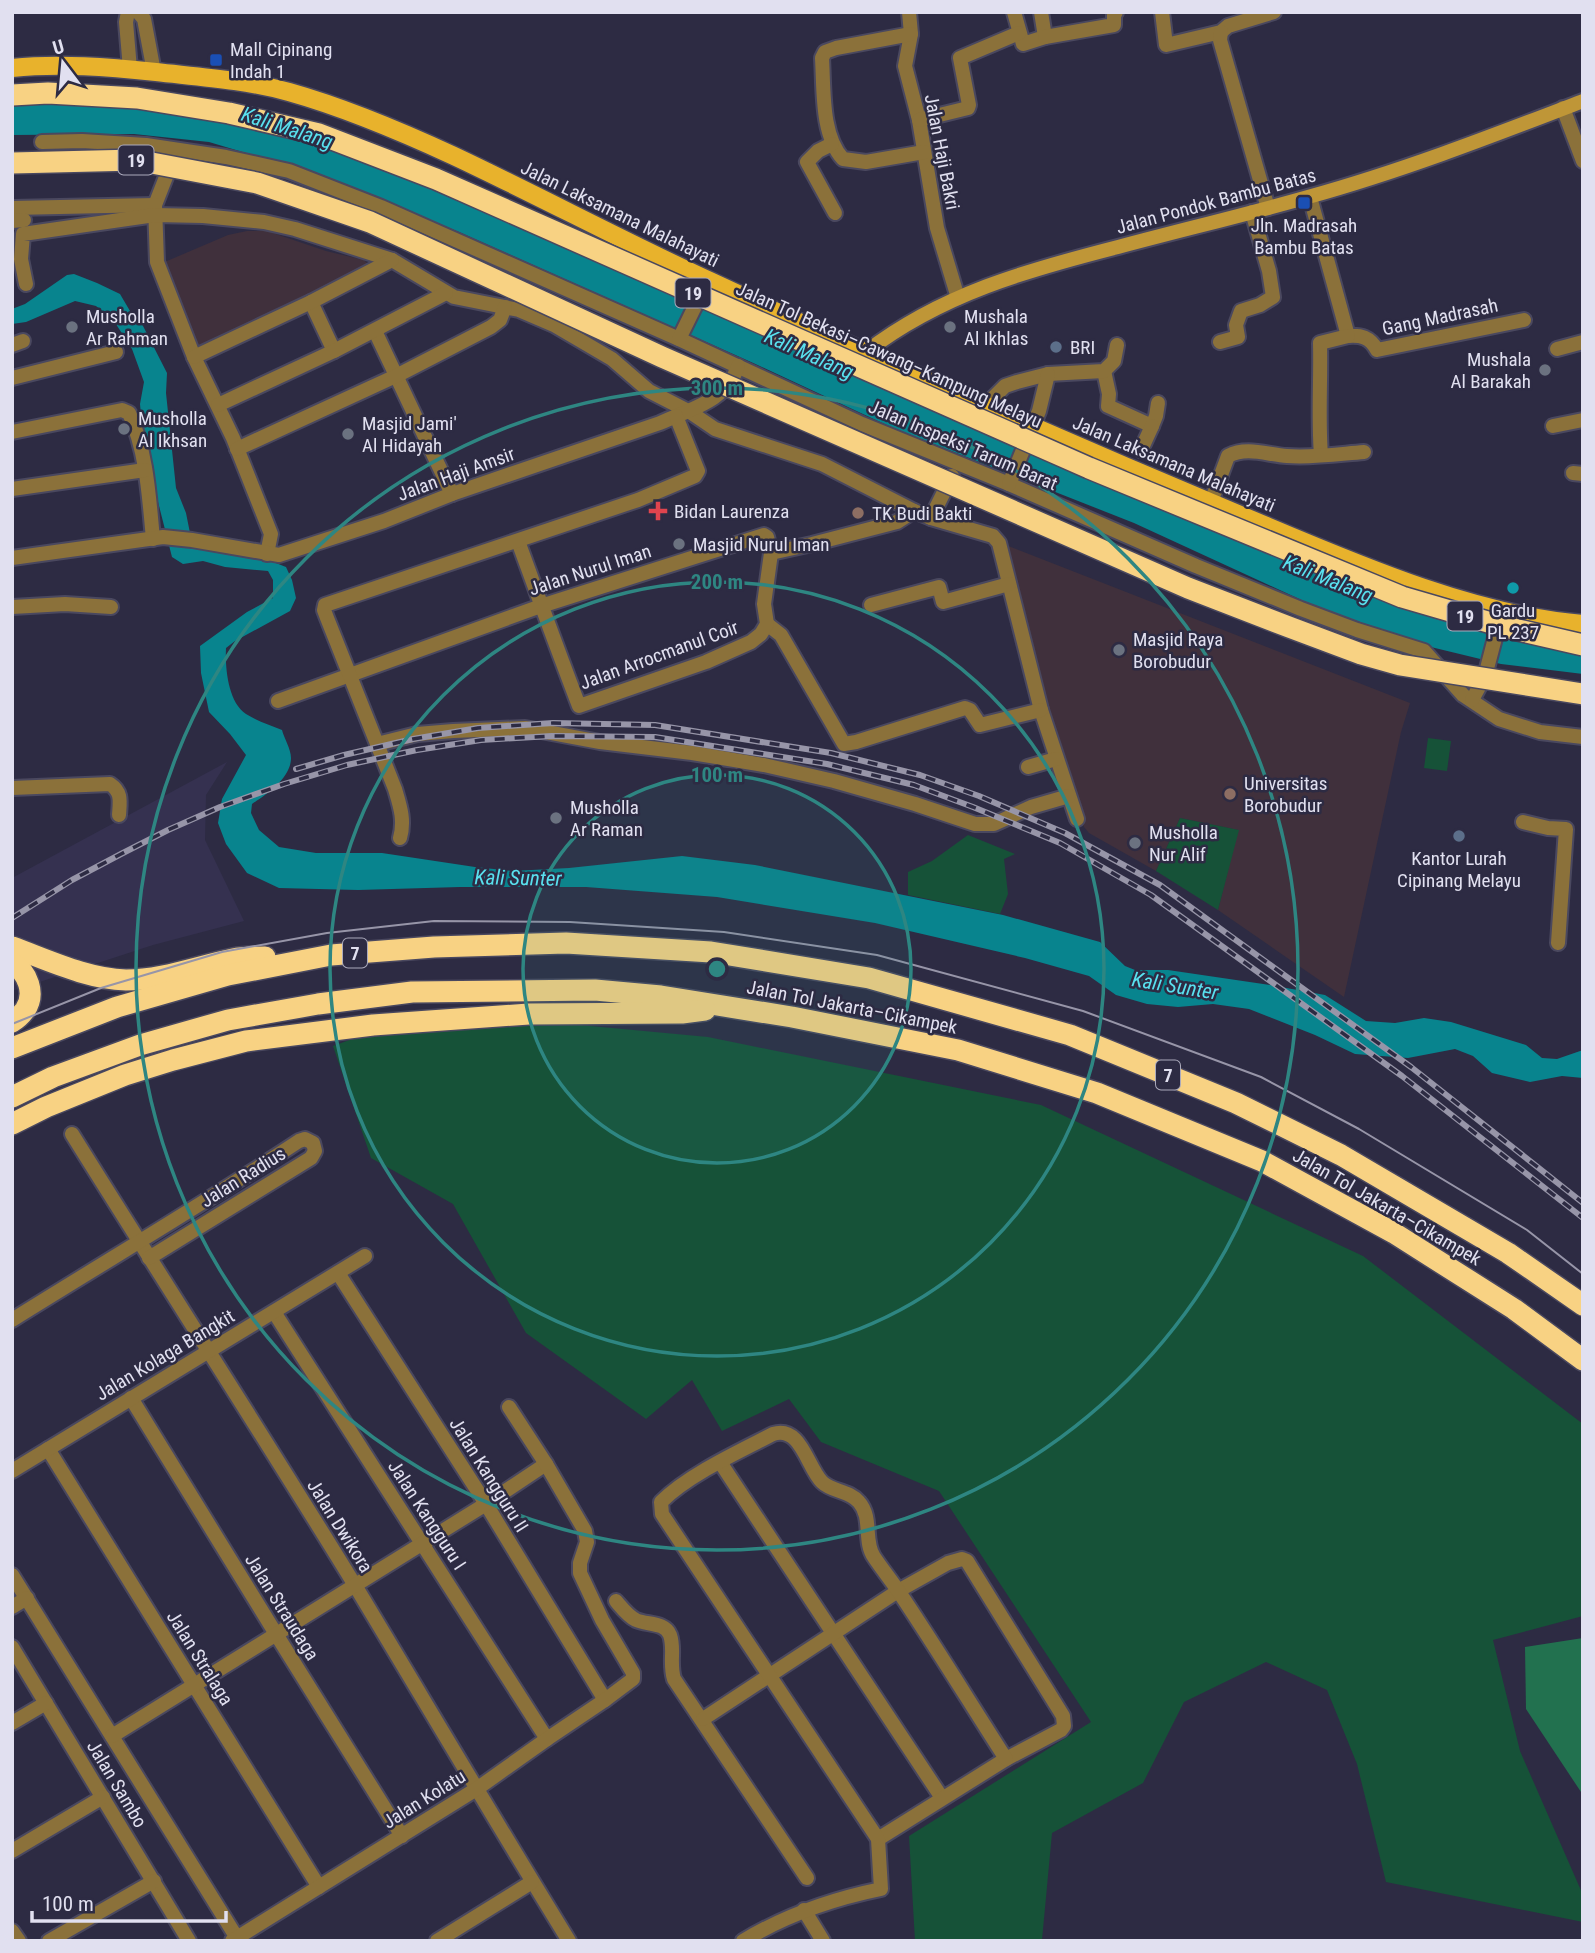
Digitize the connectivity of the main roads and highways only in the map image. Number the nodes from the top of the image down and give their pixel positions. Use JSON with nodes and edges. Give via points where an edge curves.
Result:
{"nodes":[{"id":1,"x":12,"y":68,"type":"edge"},
{"id":2,"x":12,"y":95,"type":"edge"},
{"id":3,"x":12,"y":163,"type":"edge"},
{"id":4,"x":1583,"y":624,"type":"edge"},
{"id":5,"x":1583,"y":645,"type":"edge"},
{"id":6,"x":1583,"y":694,"type":"edge"},
{"id":7,"x":12,"y":947,"type":"edge"},
{"id":8,"x":331,"y":955,"type":"junction"},
{"id":9,"x":12,"y":963,"type":"edge"},
{"id":10,"x":728,"y":1007,"type":"junction"},
{"id":11,"x":12,"y":1022,"type":"edge"},
{"id":12,"x":12,"y":1048,"type":"edge"},
{"id":13,"x":12,"y":1097,"type":"edge"},
{"id":14,"x":12,"y":1124,"type":"edge"},
{"id":15,"x":1583,"y":1305,"type":"edge"},
{"id":16,"x":1583,"y":1360,"type":"edge"}],
"edges":[{"from":1,"to":4,"type":"main road","name":"Jalan Laksamana Malahayati","via":[[65,66],[203,76],[322,102],[388,125],[705,285],[989,407],[1030,432],[1361,564],[1501,614]]},
{"from":2,"to":5,"type":"highway","name":"Jalan Tol Bekasi–Cawang–Kampung Melayu","number":"19","bridge":true,"via":[[137,97],[319,134],[436,179],[1089,468],[1402,597]]},
{"from":3,"to":6,"type":"highway","number":"19","bridge":true,"via":[[136,160],[257,183],[370,222],[674,363],[1188,588],[1289,627],[1400,665]]},
{"from":7,"to":8,"type":"highway","via":[[74,969],[128,980],[236,958]]},
{"from":8,"to":12,"type":"highway","name":"Jalan Tol Jakarta–Cikampek","number":"7","via":[[228,975],[117,1007]]},
{"from":8,"to":15,"type":"highway","name":"Jalan Tol Jakarta–Cikampek","number":"7","via":[[566,943],[711,952],[869,978],[1070,1035],[1236,1103],[1341,1155],[1508,1253]]},
{"from":9,"to":11,"type":"highway","via":[[26,977],[32,993],[26,1009]]},
{"from":10,"to":13,"type":"highway","name":"Jalan Tol Jakarta–Cikampek","number":"7","via":[[595,990],[398,993],[228,1020],[140,1045]]},
{"from":10,"to":14,"type":"highway","via":[[682,1013],[530,1014],[373,1025],[246,1041],[125,1075]]},
{"from":10,"to":16,"type":"highway","name":"Jalan Tol Jakarta–Cikampek","number":"7","via":[[958,1050],[1097,1093],[1262,1161],[1394,1233],[1514,1309]]}]}
